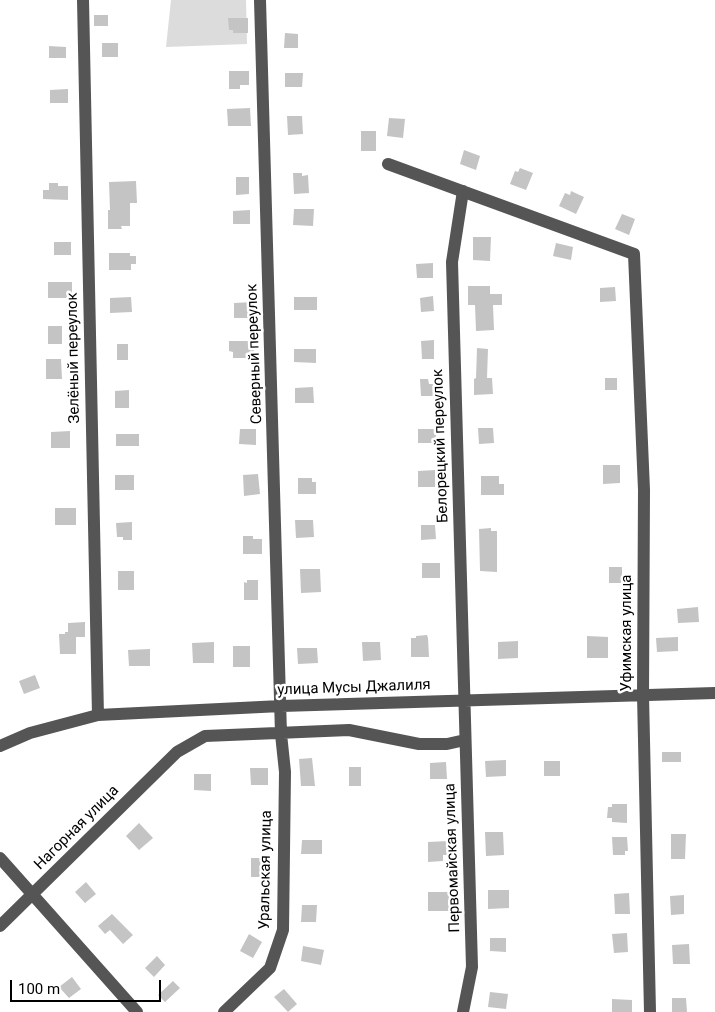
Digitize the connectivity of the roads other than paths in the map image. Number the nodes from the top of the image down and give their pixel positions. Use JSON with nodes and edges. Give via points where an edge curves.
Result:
{"nodes":[{"id":1,"x":83,"y":0,"type":"edge"},
{"id":2,"x":260,"y":0,"type":"edge"},
{"id":3,"x":388,"y":164,"type":"dead end"},
{"id":4,"x":463,"y":191,"type":"junction"},
{"id":5,"x":715,"y":693,"type":"edge"},
{"id":6,"x":643,"y":695,"type":"junction"},
{"id":7,"x":464,"y":701,"type":"junction"},
{"id":8,"x":281,"y":706,"type":"junction"},
{"id":9,"x":98,"y":715,"type":"junction"},
{"id":10,"x":281,"y":734,"type":"junction"},
{"id":11,"x":465,"y":740,"type":"junction"},
{"id":12,"x":0,"y":746,"type":"edge"},
{"id":13,"x":0,"y":858,"type":"edge"},
{"id":14,"x":33,"y":896,"type":"junction"},
{"id":15,"x":0,"y":926,"type":"edge"},
{"id":16,"x":137,"y":1012,"type":"edge"},
{"id":17,"x":224,"y":1012,"type":"edge"},
{"id":18,"x":463,"y":1012,"type":"edge"},
{"id":19,"x":650,"y":1012,"type":"edge"}],
"edges":[{"from":1,"to":9,"type":"street","name":"Зелёный переулок"},
{"from":2,"to":8,"type":"street","name":"Северный переулок"},
{"from":3,"to":4,"type":"street"},
{"from":4,"to":6,"type":"street","name":"Уфимская улица","via":[[634,254],[644,490]]},
{"from":4,"to":7,"type":"street","name":"Белорецкий переулок","via":[[452,262]]},
{"from":5,"to":6,"type":"street","name":"улица Мусы Джалиля"},
{"from":6,"to":7,"type":"street","name":"улица Мусы Джалиля"},
{"from":6,"to":19,"type":"street","name":"Уфимская улица"},
{"from":7,"to":8,"type":"street","name":"улица Мусы Джалиля"},
{"from":7,"to":11,"type":"street","name":"Первомайская улица"},
{"from":8,"to":9,"type":"street","name":"улица Мусы Джалиля"},
{"from":8,"to":10,"type":"street","name":"Уральская улица"},
{"from":9,"to":12,"type":"street","name":"улица Мусы Джалиля","via":[[30,733]]},
{"from":10,"to":11,"type":"street","name":"Нагорная улица","via":[[349,730],[419,744]]},
{"from":10,"to":14,"type":"street","name":"Нагорная улица","via":[[205,736],[177,752]]},
{"from":10,"to":17,"type":"street","name":"Уральская улица","via":[[285,772],[283,930],[270,968]]},
{"from":11,"to":18,"type":"street","name":"Первомайская улица","via":[[472,967]]},
{"from":13,"to":14,"type":"street"},
{"from":14,"to":15,"type":"street","name":"Нагорная улица"},
{"from":14,"to":16,"type":"street"}]}
